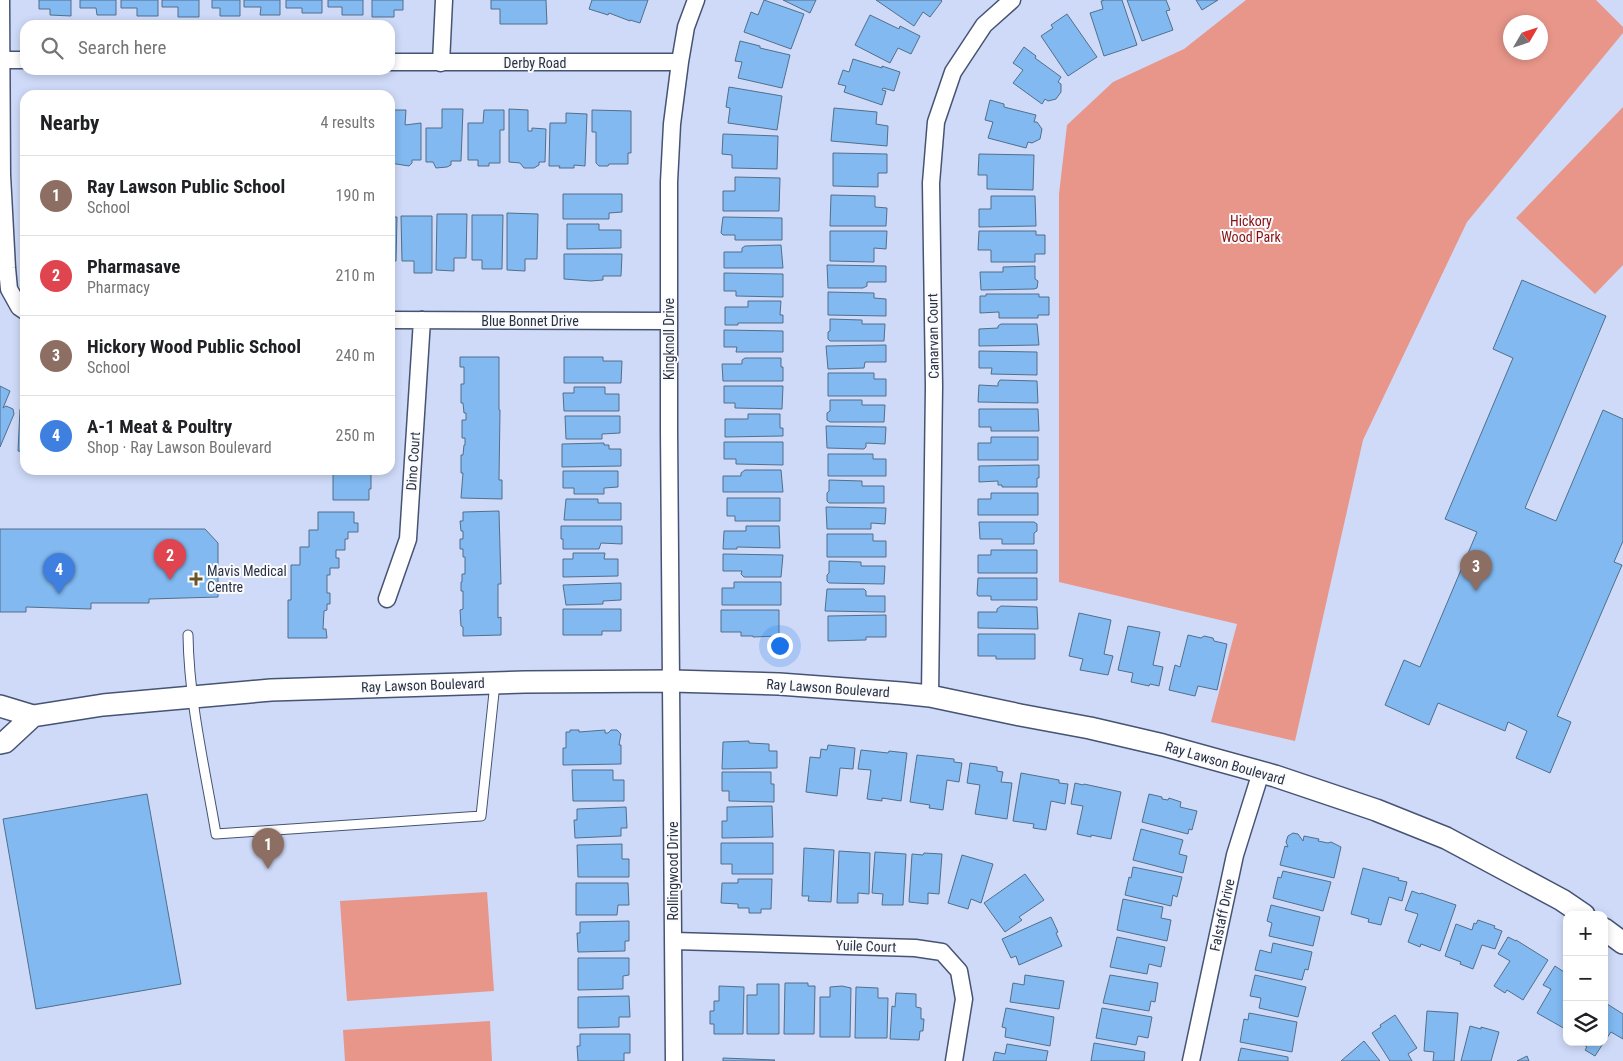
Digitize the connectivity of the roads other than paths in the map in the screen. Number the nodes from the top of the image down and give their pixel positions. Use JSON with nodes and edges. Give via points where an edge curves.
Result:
{"nodes":[{"id":1,"x":1,"y":0,"type":"edge"},
{"id":2,"x":444,"y":0,"type":"edge"},
{"id":3,"x":696,"y":0,"type":"edge"},
{"id":4,"x":1012,"y":0,"type":"edge"},
{"id":5,"x":1,"y":60,"type":"edge"},
{"id":6,"x":20,"y":60,"type":"edge"},
{"id":7,"x":395,"y":62,"type":"edge"},
{"id":8,"x":440,"y":62,"type":"junction"},
{"id":9,"x":680,"y":62,"type":"junction"},
{"id":10,"x":20,"y":308,"type":"edge"},
{"id":11,"x":395,"y":320,"type":"edge"},
{"id":12,"x":422,"y":320,"type":"junction"},
{"id":13,"x":669,"y":321,"type":"junction"},
{"id":14,"x":388,"y":599,"type":"dead end"},
{"id":15,"x":188,"y":635,"type":"dead end"},
{"id":16,"x":672,"y":681,"type":"junction"},
{"id":17,"x":495,"y":683,"type":"junction"},
{"id":18,"x":192,"y":696,"type":"junction"},
{"id":19,"x":930,"y":696,"type":"junction"},
{"id":20,"x":0,"y":706,"type":"edge"},
{"id":21,"x":33,"y":716,"type":"junction"},
{"id":22,"x":0,"y":743,"type":"edge"},
{"id":23,"x":1261,"y":772,"type":"junction"},
{"id":24,"x":1578,"y":911,"type":"edge"},
{"id":25,"x":1608,"y":932,"type":"edge"},
{"id":26,"x":674,"y":941,"type":"junction"},
{"id":27,"x":1623,"y":943,"type":"edge"},
{"id":28,"x":674,"y":1061,"type":"edge"},
{"id":29,"x":954,"y":1061,"type":"edge"},
{"id":30,"x":1191,"y":1061,"type":"edge"}],
"edges":[{"from":1,"to":5,"type":"street"},
{"from":2,"to":8,"type":"street"},
{"from":3,"to":9,"type":"street","name":"Kingknoll Drive","via":[[686,27]]},
{"from":4,"to":19,"type":"street","name":"Canarvan Court","via":[[984,25],[953,72],[936,122],[931,182],[934,386]]},
{"from":5,"to":6,"type":"street"},
{"from":5,"to":10,"type":"street","via":[[2,176],[9,289]]},
{"from":7,"to":8,"type":"street","name":"Derby Road"},
{"from":8,"to":9,"type":"street","name":"Derby Road"},
{"from":9,"to":13,"type":"street","name":"Kingknoll Drive","via":[[669,182]]},
{"from":11,"to":12,"type":"street","name":"Blue Bonnet Drive"},
{"from":12,"to":13,"type":"street","name":"Blue Bonnet Drive"},
{"from":12,"to":14,"type":"street","name":"Dino Court","via":[[408,539]]},
{"from":13,"to":16,"type":"street","name":"Kingknoll Drive"},
{"from":15,"to":18,"type":"lane"},
{"from":16,"to":17,"type":"street","name":"Ray Lawson Boulevard"},
{"from":16,"to":19,"type":"street","name":"Ray Lawson Boulevard","via":[[779,684]]},
{"from":16,"to":26,"type":"street","name":"Rollingwood Drive"},
{"from":17,"to":18,"type":"street","name":"Ray Lawson Boulevard","via":[[271,690]]},
{"from":17,"to":18,"type":"lane","via":[[481,816],[216,834]]},
{"from":18,"to":21,"type":"street","name":"Ray Lawson Boulevard"},
{"from":19,"to":23,"type":"street","name":"Ray Lawson Boulevard","via":[[1090,728]]},
{"from":20,"to":21,"type":"street","name":"Ray Lawson Boulevard"},
{"from":21,"to":22,"type":"street"},
{"from":23,"to":24,"type":"street","name":"Ray Lawson Boulevard","via":[[1376,810],[1446,838]]},
{"from":23,"to":30,"type":"street","name":"Falstaff Drive","via":[[1235,855]]},
{"from":25,"to":27,"type":"street"},
{"from":26,"to":28,"type":"street","name":"Rollingwood Drive"},
{"from":26,"to":29,"type":"street","name":"Yuile Court","via":[[914,948],[942,952],[959,971],[964,998]]}]}
